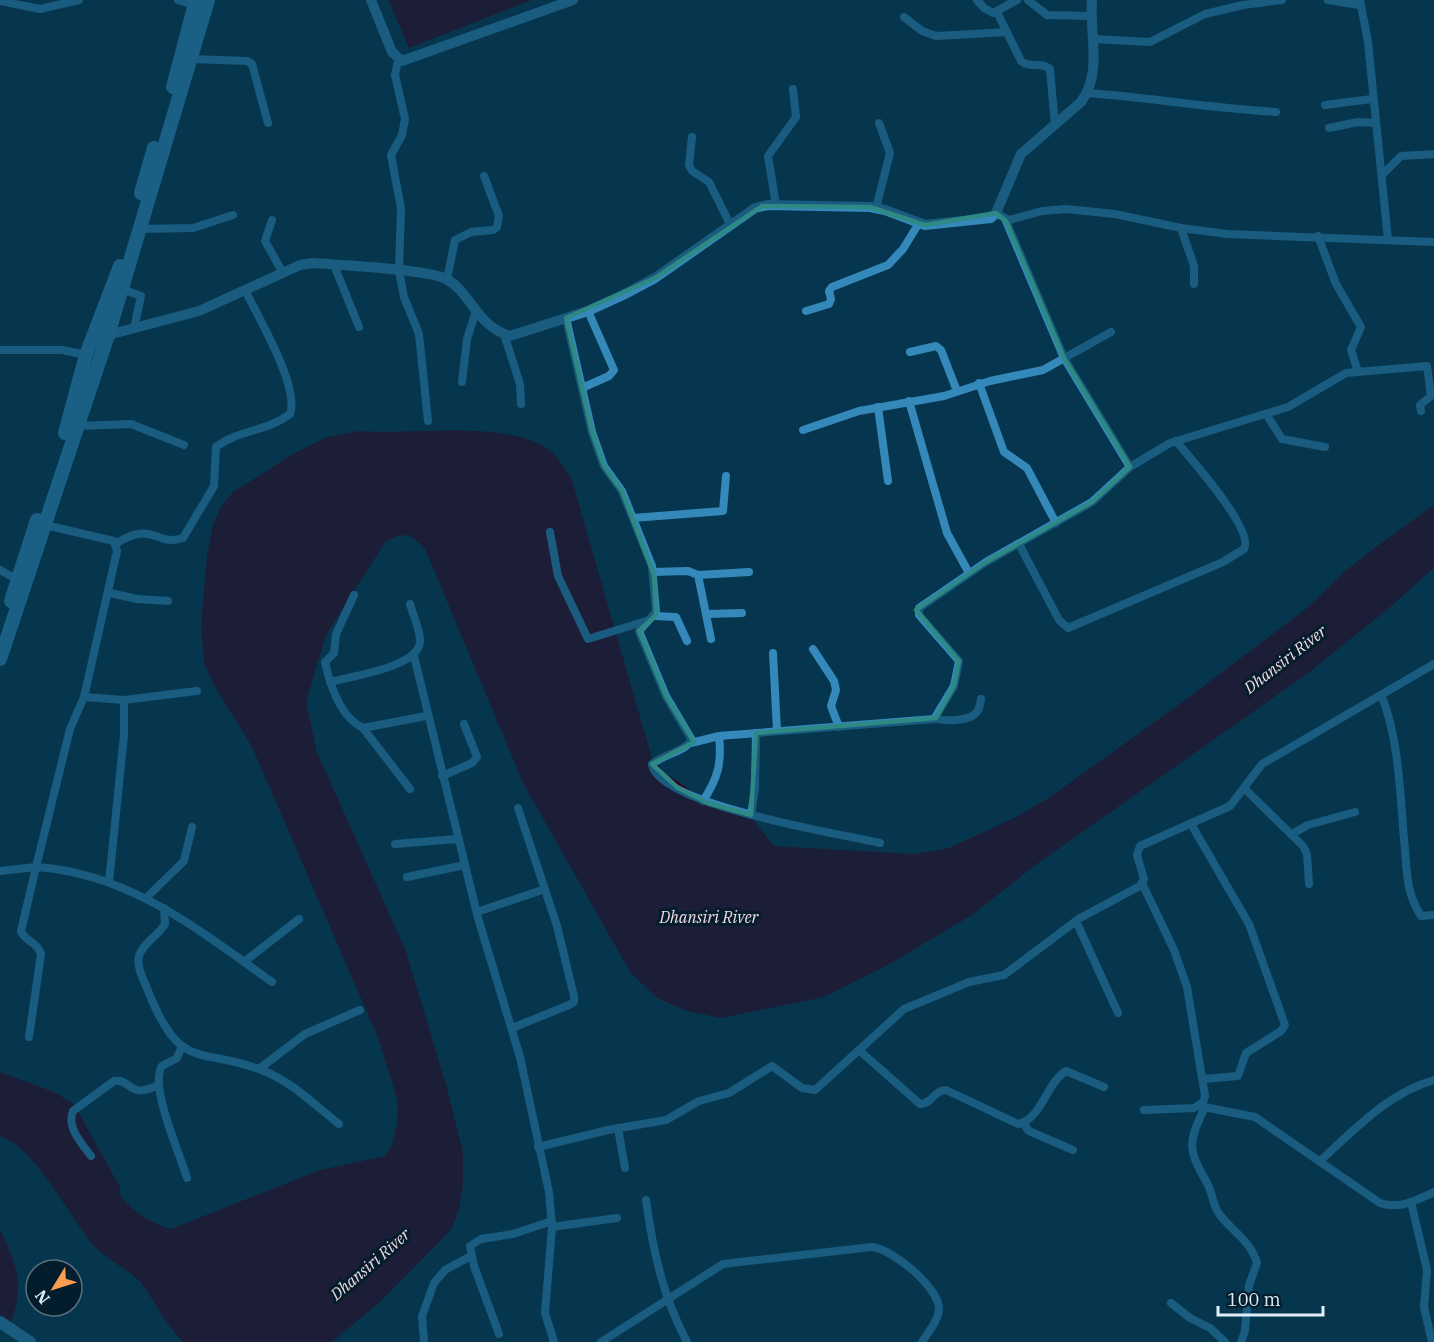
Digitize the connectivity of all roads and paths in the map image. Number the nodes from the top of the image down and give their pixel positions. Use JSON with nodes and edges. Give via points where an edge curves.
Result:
{"nodes":[{"id":1,"x":80,"y":0,"type":"edge"},
{"id":2,"x":178,"y":0,"type":"edge"},
{"id":3,"x":208,"y":0,"type":"edge"},
{"id":4,"x":371,"y":0,"type":"edge"},
{"id":5,"x":573,"y":0,"type":"edge"},
{"id":6,"x":977,"y":0,"type":"edge"},
{"id":7,"x":1017,"y":0,"type":"edge"},
{"id":8,"x":1028,"y":0,"type":"edge"},
{"id":9,"x":1092,"y":0,"type":"edge"},
{"id":10,"x":1282,"y":0,"type":"edge"},
{"id":11,"x":1328,"y":0,"type":"edge"},
{"id":12,"x":0,"y":1,"type":"edge"},
{"id":13,"x":195,"y":3,"type":"edge"},
{"id":14,"x":1006,"y":3,"type":"edge"},
{"id":15,"x":1359,"y":3,"type":"edge"},
{"id":16,"x":997,"y":12,"type":"junction"},
{"id":17,"x":1091,"y":16,"type":"junction"},
{"id":18,"x":904,"y":17,"type":"dead end"},
{"id":19,"x":1007,"y":32,"type":"junction"},
{"id":20,"x":1094,"y":39,"type":"junction"},
{"id":21,"x":191,"y":59,"type":"junction"},
{"id":22,"x":398,"y":60,"type":"junction"},
{"id":23,"x":793,"y":89,"type":"dead end"},
{"id":24,"x":1088,"y":93,"type":"junction"},
{"id":25,"x":1372,"y":99,"type":"junction"},
{"id":26,"x":1325,"y":105,"type":"dead end"},
{"id":27,"x":1276,"y":112,"type":"dead end"},
{"id":28,"x":268,"y":123,"type":"dead end"},
{"id":29,"x":879,"y":123,"type":"dead end"},
{"id":30,"x":1376,"y":123,"type":"junction"},
{"id":31,"x":1055,"y":125,"type":"junction"},
{"id":32,"x":1329,"y":128,"type":"dead end"},
{"id":33,"x":692,"y":137,"type":"dead end"},
{"id":34,"x":1434,"y":154,"type":"edge"},
{"id":35,"x":1382,"y":175,"type":"junction"},
{"id":36,"x":484,"y":176,"type":"dead end"},
{"id":37,"x":776,"y":206,"type":"junction"},
{"id":38,"x":876,"y":208,"type":"junction"},
{"id":39,"x":996,"y":213,"type":"junction"},
{"id":40,"x":233,"y":214,"type":"dead end"},
{"id":41,"x":272,"y":220,"type":"dead end"},
{"id":42,"x":1006,"y":221,"type":"junction"},
{"id":43,"x":919,"y":223,"type":"junction"},
{"id":44,"x":730,"y":224,"type":"junction"},
{"id":45,"x":1181,"y":228,"type":"junction"},
{"id":46,"x":140,"y":229,"type":"junction"},
{"id":47,"x":1318,"y":236,"type":"junction"},
{"id":48,"x":1388,"y":240,"type":"junction"},
{"id":49,"x":1434,"y":242,"type":"edge"},
{"id":50,"x":334,"y":265,"type":"junction"},
{"id":51,"x":399,"y":271,"type":"junction"},
{"id":52,"x":283,"y":273,"type":"junction"},
{"id":53,"x":447,"y":279,"type":"junction"},
{"id":54,"x":1194,"y":284,"type":"dead end"},
{"id":55,"x":122,"y":289,"type":"junction"},
{"id":56,"x":245,"y":290,"type":"junction"},
{"id":57,"x":588,"y":310,"type":"junction"},
{"id":58,"x":476,"y":311,"type":"junction"},
{"id":59,"x":806,"y":311,"type":"dead end"},
{"id":60,"x":566,"y":318,"type":"junction"},
{"id":61,"x":359,"y":327,"type":"dead end"},
{"id":62,"x":134,"y":328,"type":"junction"},
{"id":63,"x":1111,"y":332,"type":"dead end"},
{"id":64,"x":504,"y":334,"type":"junction"},
{"id":65,"x":108,"y":335,"type":"junction"},
{"id":66,"x":0,"y":350,"type":"edge"},
{"id":67,"x":910,"y":352,"type":"dead end"},
{"id":68,"x":86,"y":355,"type":"junction"},
{"id":69,"x":1064,"y":358,"type":"junction"},
{"id":70,"x":1358,"y":372,"type":"junction"},
{"id":71,"x":462,"y":382,"type":"dead end"},
{"id":72,"x":979,"y":383,"type":"junction"},
{"id":73,"x":582,"y":388,"type":"junction"},
{"id":74,"x":957,"y":391,"type":"junction"},
{"id":75,"x":909,"y":401,"type":"junction"},
{"id":76,"x":521,"y":404,"type":"dead end"},
{"id":77,"x":878,"y":407,"type":"junction"},
{"id":78,"x":1421,"y":411,"type":"dead end"},
{"id":79,"x":1266,"y":414,"type":"junction"},
{"id":80,"x":428,"y":421,"type":"dead end"},
{"id":81,"x":77,"y":426,"type":"junction"},
{"id":82,"x":803,"y":430,"type":"dead end"},
{"id":83,"x":1176,"y":441,"type":"junction"},
{"id":84,"x":184,"y":445,"type":"dead end"},
{"id":85,"x":1325,"y":447,"type":"dead end"},
{"id":86,"x":1130,"y":467,"type":"junction"},
{"id":87,"x":726,"y":476,"type":"dead end"},
{"id":88,"x":888,"y":481,"type":"dead end"},
{"id":89,"x":633,"y":518,"type":"junction"},
{"id":90,"x":1056,"y":523,"type":"junction"},
{"id":91,"x":45,"y":525,"type":"junction"},
{"id":92,"x":550,"y":532,"type":"dead end"},
{"id":93,"x":117,"y":543,"type":"junction"},
{"id":94,"x":1019,"y":544,"type":"junction"},
{"id":95,"x":0,"y":570,"type":"edge"},
{"id":96,"x":653,"y":572,"type":"junction"},
{"id":97,"x":749,"y":572,"type":"dead end"},
{"id":98,"x":969,"y":573,"type":"junction"},
{"id":99,"x":698,"y":575,"type":"junction"},
{"id":100,"x":16,"y":579,"type":"junction"},
{"id":101,"x":110,"y":593,"type":"junction"},
{"id":102,"x":354,"y":595,"type":"dead end"},
{"id":103,"x":5,"y":599,"type":"edge"},
{"id":104,"x":168,"y":601,"type":"dead end"},
{"id":105,"x":410,"y":604,"type":"dead end"},
{"id":106,"x":742,"y":613,"type":"dead end"},
{"id":107,"x":706,"y":614,"type":"junction"},
{"id":108,"x":650,"y":619,"type":"junction"},
{"id":109,"x":0,"y":632,"type":"edge"},
{"id":110,"x":711,"y":639,"type":"dead end"},
{"id":111,"x":687,"y":642,"type":"dead end"},
{"id":112,"x":813,"y":649,"type":"dead end"},
{"id":113,"x":772,"y":653,"type":"dead end"},
{"id":114,"x":414,"y":656,"type":"junction"},
{"id":115,"x":0,"y":659,"type":"edge"},
{"id":116,"x":1434,"y":664,"type":"edge"},
{"id":117,"x":330,"y":682,"type":"junction"},
{"id":118,"x":197,"y":691,"type":"dead end"},
{"id":119,"x":84,"y":697,"type":"junction"},
{"id":120,"x":1382,"y":697,"type":"junction"},
{"id":121,"x":981,"y":699,"type":"dead end"},
{"id":122,"x":124,"y":700,"type":"junction"},
{"id":123,"x":426,"y":716,"type":"junction"},
{"id":124,"x":936,"y":718,"type":"junction"},
{"id":125,"x":464,"y":724,"type":"dead end"},
{"id":126,"x":839,"y":727,"type":"junction"},
{"id":127,"x":363,"y":728,"type":"junction"},
{"id":128,"x":777,"y":731,"type":"junction"},
{"id":129,"x":756,"y":733,"type":"junction"},
{"id":130,"x":719,"y":736,"type":"junction"},
{"id":131,"x":691,"y":743,"type":"junction"},
{"id":132,"x":442,"y":776,"type":"junction"},
{"id":133,"x":410,"y":789,"type":"dead end"},
{"id":134,"x":1245,"y":789,"type":"junction"},
{"id":135,"x":703,"y":801,"type":"junction"},
{"id":136,"x":518,"y":808,"type":"dead end"},
{"id":137,"x":1355,"y":812,"type":"dead end"},
{"id":138,"x":751,"y":815,"type":"junction"},
{"id":139,"x":1191,"y":824,"type":"junction"},
{"id":140,"x":192,"y":827,"type":"dead end"},
{"id":141,"x":1292,"y":834,"type":"junction"},
{"id":142,"x":458,"y":839,"type":"junction"},
{"id":143,"x":880,"y":843,"type":"dead end"},
{"id":144,"x":395,"y":844,"type":"dead end"},
{"id":145,"x":465,"y":865,"type":"junction"},
{"id":146,"x":36,"y":867,"type":"junction"},
{"id":147,"x":0,"y":871,"type":"edge"},
{"id":148,"x":407,"y":877,"type":"dead end"},
{"id":149,"x":109,"y":882,"type":"junction"},
{"id":150,"x":1142,"y":883,"type":"junction"},
{"id":151,"x":1309,"y":884,"type":"dead end"},
{"id":152,"x":545,"y":889,"type":"junction"},
{"id":153,"x":146,"y":898,"type":"junction"},
{"id":154,"x":164,"y":908,"type":"junction"},
{"id":155,"x":477,"y":912,"type":"junction"},
{"id":156,"x":1434,"y":915,"type":"edge"},
{"id":157,"x":299,"y":919,"type":"dead end"},
{"id":158,"x":1076,"y":921,"type":"junction"},
{"id":159,"x":244,"y":962,"type":"junction"},
{"id":160,"x":272,"y":982,"type":"dead end"},
{"id":161,"x":360,"y":1010,"type":"dead end"},
{"id":162,"x":1118,"y":1013,"type":"dead end"},
{"id":163,"x":512,"y":1028,"type":"junction"},
{"id":164,"x":29,"y":1037,"type":"dead end"},
{"id":165,"x":182,"y":1046,"type":"junction"},
{"id":166,"x":860,"y":1051,"type":"junction"},
{"id":167,"x":259,"y":1069,"type":"junction"},
{"id":168,"x":1203,"y":1078,"type":"junction"},
{"id":169,"x":1434,"y":1080,"type":"edge"},
{"id":170,"x":158,"y":1085,"type":"junction"},
{"id":171,"x":1104,"y":1087,"type":"dead end"},
{"id":172,"x":1202,"y":1107,"type":"junction"},
{"id":173,"x":1144,"y":1110,"type":"dead end"},
{"id":174,"x":1023,"y":1123,"type":"junction"},
{"id":175,"x":339,"y":1124,"type":"dead end"},
{"id":176,"x":618,"y":1128,"type":"junction"},
{"id":177,"x":538,"y":1147,"type":"junction"},
{"id":178,"x":1073,"y":1150,"type":"dead end"},
{"id":179,"x":91,"y":1156,"type":"dead end"},
{"id":180,"x":1320,"y":1161,"type":"junction"},
{"id":181,"x":626,"y":1168,"type":"dead end"},
{"id":182,"x":187,"y":1178,"type":"dead end"},
{"id":183,"x":1434,"y":1192,"type":"edge"},
{"id":184,"x":646,"y":1200,"type":"dead end"},
{"id":185,"x":1411,"y":1202,"type":"junction"},
{"id":186,"x":617,"y":1218,"type":"dead end"},
{"id":187,"x":552,"y":1224,"type":"junction"},
{"id":188,"x":471,"y":1256,"type":"junction"},
{"id":189,"x":670,"y":1299,"type":"junction"},
{"id":190,"x":1171,"y":1303,"type":"dead end"},
{"id":191,"x":0,"y":1322,"type":"edge"},
{"id":192,"x":499,"y":1334,"type":"dead end"},
{"id":193,"x":30,"y":1342,"type":"edge"},
{"id":194,"x":424,"y":1342,"type":"edge"},
{"id":195,"x":554,"y":1342,"type":"edge"},
{"id":196,"x":601,"y":1342,"type":"edge"},
{"id":197,"x":687,"y":1342,"type":"edge"},
{"id":198,"x":922,"y":1342,"type":"edge"},
{"id":199,"x":1226,"y":1342,"type":"edge"},
{"id":200,"x":1241,"y":1342,"type":"edge"},
{"id":201,"x":1432,"y":1342,"type":"edge"}],
"edges":[{"from":1,"to":12,"type":"street","via":[[40,9]]},
{"from":2,"to":13,"type":"street"},
{"from":3,"to":21,"type":"main road"},
{"from":4,"to":22,"type":"street"},
{"from":5,"to":22,"type":"street","via":[[420,56]]},
{"from":6,"to":16,"type":"street","via":[[988,12]]},
{"from":7,"to":14,"type":"street"},
{"from":8,"to":17,"type":"street","via":[[1047,15]]},
{"from":9,"to":17,"type":"street"},
{"from":10,"to":20,"type":"street","via":[[1205,14],[1150,42]]},
{"from":11,"to":15,"type":"street"},
{"from":13,"to":68,"type":"main road","via":[[118,270]]},
{"from":14,"to":16,"type":"street"},
{"from":15,"to":25,"type":"street","via":[[1368,42]]},
{"from":16,"to":19,"type":"street"},
{"from":17,"to":20,"type":"street"},
{"from":18,"to":19,"type":"street","via":[[936,36]]},
{"from":19,"to":31,"type":"street","via":[[1024,64],[1050,69]]},
{"from":20,"to":24,"type":"street"},
{"from":21,"to":28,"type":"street","via":[[252,64]]},
{"from":21,"to":46,"type":"main road"},
{"from":22,"to":51,"type":"street","via":[[395,75],[405,119],[402,135],[391,155],[400,208]]},
{"from":23,"to":37,"type":"street","via":[[796,117],[768,156]]},
{"from":24,"to":27,"type":"street"},
{"from":24,"to":31,"type":"street"},
{"from":25,"to":26,"type":"street"},
{"from":25,"to":30,"type":"street"},
{"from":29,"to":38,"type":"street","via":[[890,153]]},
{"from":30,"to":32,"type":"street"},
{"from":30,"to":35,"type":"street"},
{"from":31,"to":39,"type":"street","via":[[1021,154]]},
{"from":33,"to":44,"type":"street","via":[[689,165],[709,182]]},
{"from":34,"to":35,"type":"street","via":[[1401,156]]},
{"from":35,"to":48,"type":"street"},
{"from":36,"to":53,"type":"street","via":[[499,216],[497,227],[454,240]]},
{"from":37,"to":38,"type":"street"},
{"from":37,"to":44,"type":"street","via":[[755,208]]},
{"from":38,"to":43,"type":"street"},
{"from":39,"to":42,"type":"street"},
{"from":39,"to":43,"type":"street","via":[[991,218]]},
{"from":40,"to":46,"type":"street","via":[[193,228]]},
{"from":41,"to":52,"type":"street","via":[[265,241]]},
{"from":42,"to":45,"type":"street","via":[[1066,209]]},
{"from":42,"to":69,"type":"street"},
{"from":43,"to":59,"type":"street","via":[[888,265],[832,288],[828,291],[829,304]]},
{"from":44,"to":57,"type":"street","via":[[655,278]]},
{"from":45,"to":47,"type":"street","via":[[1232,234]]},
{"from":45,"to":54,"type":"street","via":[[1194,266]]},
{"from":46,"to":55,"type":"main road"},
{"from":47,"to":48,"type":"street"},
{"from":47,"to":70,"type":"street","via":[[1336,284],[1360,327],[1351,350]]},
{"from":48,"to":49,"type":"street"},
{"from":50,"to":51,"type":"street"},
{"from":50,"to":52,"type":"street","via":[[313,263]]},
{"from":50,"to":61,"type":"street"},
{"from":51,"to":53,"type":"street"},
{"from":51,"to":80,"type":"street","via":[[404,297],[419,334]]},
{"from":52,"to":56,"type":"street"},
{"from":53,"to":58,"type":"street"},
{"from":55,"to":62,"type":"street","via":[[141,296]]},
{"from":55,"to":65,"type":"main road"},
{"from":56,"to":62,"type":"street","via":[[199,311]]},
{"from":56,"to":93,"type":"street","via":[[288,384],[293,401],[290,414],[216,447],[214,486],[183,538],[141,532]]},
{"from":57,"to":60,"type":"street"},
{"from":57,"to":73,"type":"street","via":[[614,370]]},
{"from":58,"to":64,"type":"street","via":[[487,324]]},
{"from":58,"to":71,"type":"street","via":[[466,339]]},
{"from":60,"to":64,"type":"street","via":[[519,334]]},
{"from":60,"to":73,"type":"street"},
{"from":62,"to":65,"type":"street"},
{"from":63,"to":69,"type":"street"},
{"from":64,"to":76,"type":"street","via":[[520,384]]},
{"from":65,"to":81,"type":"main road"},
{"from":66,"to":68,"type":"street","via":[[62,350]]},
{"from":67,"to":74,"type":"street","via":[[936,346],[941,350]]},
{"from":68,"to":100,"type":"main road","via":[[71,416]]},
{"from":69,"to":72,"type":"street","via":[[1038,372]]},
{"from":69,"to":86,"type":"street"},
{"from":70,"to":78,"type":"street","via":[[1427,366],[1431,396],[1420,405]]},
{"from":70,"to":79,"type":"street","via":[[1346,374],[1297,403]]},
{"from":72,"to":74,"type":"street"},
{"from":72,"to":90,"type":"street","via":[[1004,452],[1027,468]]},
{"from":73,"to":89,"type":"street","via":[[601,457]]},
{"from":74,"to":75,"type":"street"},
{"from":75,"to":77,"type":"street"},
{"from":75,"to":98,"type":"street","via":[[946,534]]},
{"from":77,"to":82,"type":"street"},
{"from":77,"to":88,"type":"street"},
{"from":79,"to":83,"type":"street"},
{"from":79,"to":85,"type":"street","via":[[1282,439]]},
{"from":81,"to":84,"type":"street","via":[[131,424]]},
{"from":81,"to":91,"type":"main road"},
{"from":83,"to":86,"type":"street"},
{"from":83,"to":94,"type":"street","via":[[1222,498],[1245,538],[1244,549],[1223,562],[1068,628],[1059,620]]},
{"from":86,"to":90,"type":"street","via":[[1092,502]]},
{"from":87,"to":89,"type":"street","via":[[723,511]]},
{"from":89,"to":96,"type":"street"},
{"from":90,"to":94,"type":"street"},
{"from":91,"to":93,"type":"street"},
{"from":91,"to":115,"type":"main road"},
{"from":92,"to":108,"type":"street","via":[[558,576],[588,639]]},
{"from":93,"to":101,"type":"street"},
{"from":94,"to":98,"type":"street"},
{"from":95,"to":100,"type":"street"},
{"from":96,"to":99,"type":"street","via":[[687,571]]},
{"from":96,"to":108,"type":"street","via":[[656,606]]},
{"from":97,"to":99,"type":"street"},
{"from":98,"to":124,"type":"street","via":[[919,611],[959,661],[954,686]]},
{"from":99,"to":107,"type":"street"},
{"from":100,"to":103,"type":"main road"},
{"from":101,"to":104,"type":"street"},
{"from":101,"to":119,"type":"street"},
{"from":102,"to":117,"type":"street","via":[[340,624],[334,653],[326,660]]},
{"from":103,"to":109,"type":"main road"},
{"from":105,"to":114,"type":"street","via":[[420,642]]},
{"from":106,"to":107,"type":"street"},
{"from":107,"to":110,"type":"street"},
{"from":108,"to":111,"type":"street","via":[[676,617]]},
{"from":108,"to":131,"type":"street","via":[[639,631]]},
{"from":112,"to":126,"type":"street","via":[[834,681],[836,690],[830,702]]},
{"from":113,"to":128,"type":"street"},
{"from":114,"to":117,"type":"street","via":[[403,663]]},
{"from":114,"to":123,"type":"street"},
{"from":116,"to":120,"type":"street"},
{"from":117,"to":127,"type":"street","via":[[351,719]]},
{"from":118,"to":122,"type":"street"},
{"from":119,"to":122,"type":"street"},
{"from":119,"to":146,"type":"street","via":[[70,729]]},
{"from":120,"to":134,"type":"street","via":[[1287,747],[1262,764]]},
{"from":120,"to":156,"type":"street","via":[[1390,718],[1407,885],[1421,916]]},
{"from":121,"to":124,"type":"street","via":[[973,716],[945,721]]},
{"from":122,"to":149,"type":"street"},
{"from":123,"to":127,"type":"street"},
{"from":123,"to":132,"type":"street"},
{"from":124,"to":126,"type":"street"},
{"from":125,"to":132,"type":"street","via":[[477,757]]},
{"from":126,"to":128,"type":"street"},
{"from":127,"to":133,"type":"street"},
{"from":128,"to":129,"type":"street"},
{"from":129,"to":130,"type":"street"},
{"from":129,"to":138,"type":"street"},
{"from":130,"to":131,"type":"street"},
{"from":130,"to":135,"type":"street","via":[[720,772]]},
{"from":131,"to":135,"type":"street","via":[[652,766],[666,781]]},
{"from":132,"to":142,"type":"street"},
{"from":134,"to":139,"type":"street","via":[[1230,806]]},
{"from":134,"to":141,"type":"street"},
{"from":135,"to":138,"type":"street"},
{"from":136,"to":152,"type":"street"},
{"from":137,"to":141,"type":"street","via":[[1308,825]]},
{"from":138,"to":143,"type":"street"},
{"from":139,"to":150,"type":"street","via":[[1140,846],[1137,855],[1144,875]]},
{"from":139,"to":168,"type":"street","via":[[1249,924],[1285,1025],[1246,1053],[1238,1076]]},
{"from":140,"to":153,"type":"street","via":[[184,861]]},
{"from":141,"to":151,"type":"street","via":[[1307,854]]},
{"from":142,"to":144,"type":"street"},
{"from":142,"to":145,"type":"street"},
{"from":145,"to":148,"type":"street"},
{"from":145,"to":155,"type":"street"},
{"from":146,"to":147,"type":"street"},
{"from":146,"to":149,"type":"street","via":[[74,871]]},
{"from":146,"to":164,"type":"street","via":[[21,931],[41,954]]},
{"from":149,"to":153,"type":"street"},
{"from":150,"to":158,"type":"street"},
{"from":150,"to":168,"type":"street","via":[[1187,987]]},
{"from":152,"to":155,"type":"street"},
{"from":152,"to":163,"type":"street","via":[[574,1002]]},
{"from":153,"to":154,"type":"street"},
{"from":154,"to":159,"type":"street"},
{"from":154,"to":165,"type":"street","via":[[165,924],[143,949],[139,967],[166,1031]]},
{"from":155,"to":163,"type":"street"},
{"from":157,"to":159,"type":"street"},
{"from":158,"to":162,"type":"street"},
{"from":158,"to":166,"type":"street","via":[[1004,975],[969,982],[904,1010]]},
{"from":159,"to":160,"type":"street"},
{"from":161,"to":167,"type":"street","via":[[305,1034]]},
{"from":163,"to":177,"type":"street"},
{"from":165,"to":167,"type":"street","via":[[197,1054]]},
{"from":165,"to":170,"type":"street","via":[[177,1058],[159,1069]]},
{"from":166,"to":174,"type":"street","via":[[920,1104],[946,1090]]},
{"from":166,"to":176,"type":"street","via":[[815,1090],[802,1088],[772,1066],[729,1093],[699,1101],[666,1120]]},
{"from":167,"to":175,"type":"street","via":[[294,1088]]},
{"from":168,"to":172,"type":"street"},
{"from":169,"to":180,"type":"street","via":[[1416,1086],[1379,1109]]},
{"from":170,"to":179,"type":"street","via":[[136,1091],[121,1081],[114,1082],[73,1111],[73,1128]]},
{"from":170,"to":182,"type":"street"},
{"from":171,"to":174,"type":"street","via":[[1066,1071]]},
{"from":172,"to":173,"type":"street"},
{"from":172,"to":180,"type":"street","via":[[1255,1117]]},
{"from":172,"to":200,"type":"street","via":[[1192,1136],[1193,1159],[1218,1213],[1245,1239],[1257,1263],[1249,1285]]},
{"from":174,"to":178,"type":"street","via":[[1029,1131]]},
{"from":176,"to":177,"type":"street"},
{"from":176,"to":181,"type":"street"},
{"from":177,"to":187,"type":"street"},
{"from":180,"to":185,"type":"street","via":[[1380,1203],[1390,1207]]},
{"from":183,"to":185,"type":"street"},
{"from":184,"to":189,"type":"street","via":[[653,1255]]},
{"from":185,"to":201,"type":"street","via":[[1428,1270],[1424,1307]]},
{"from":186,"to":187,"type":"street"},
{"from":187,"to":188,"type":"street","via":[[481,1239],[470,1246]]},
{"from":187,"to":195,"type":"street","via":[[545,1313]]},
{"from":188,"to":192,"type":"street"},
{"from":188,"to":194,"type":"street","via":[[445,1270],[434,1283],[422,1316]]},
{"from":189,"to":196,"type":"street"},
{"from":189,"to":197,"type":"street","via":[[672,1316]]},
{"from":189,"to":198,"type":"street","via":[[723,1264],[882,1248],[905,1264],[938,1302],[937,1318]]},
{"from":190,"to":199,"type":"street"},
{"from":191,"to":193,"type":"main road"}]}
